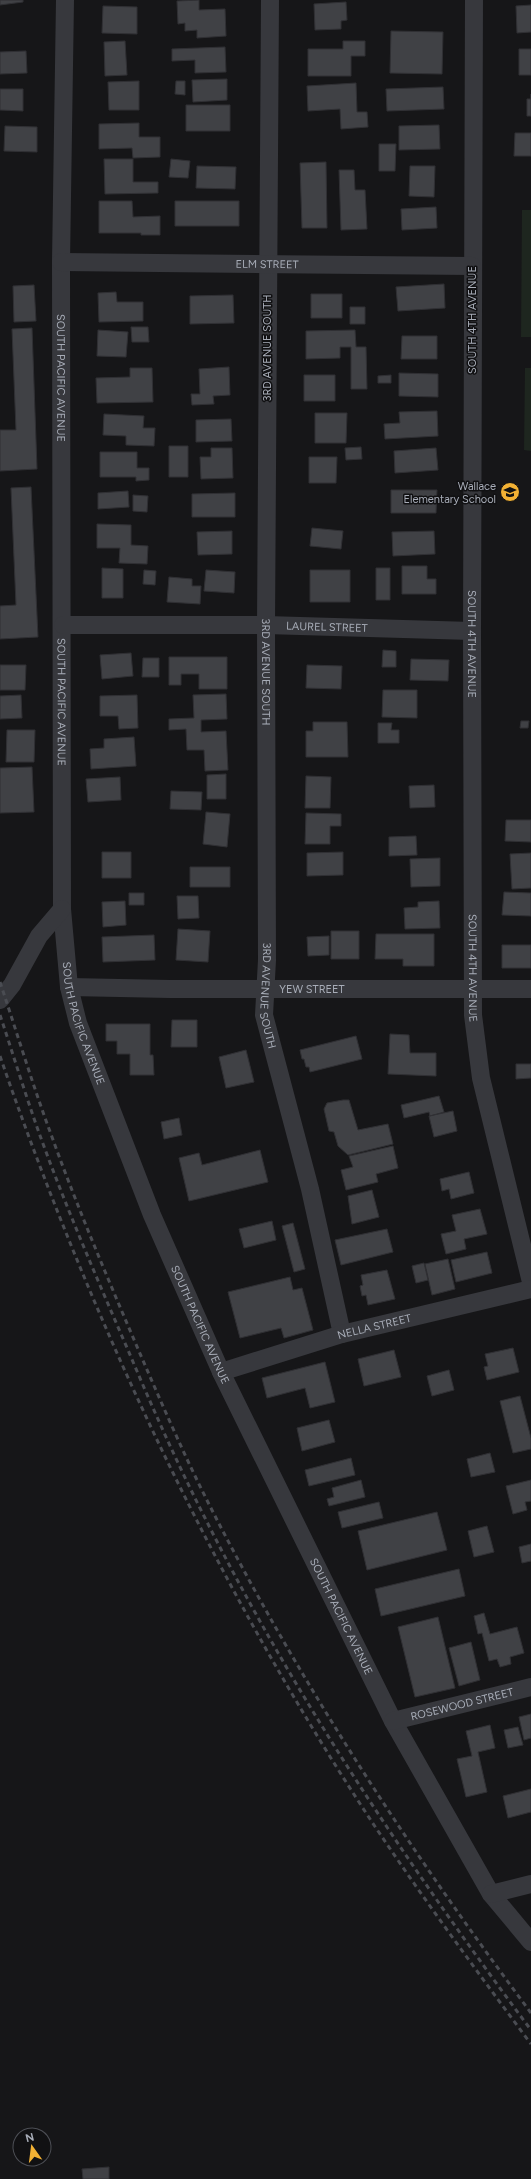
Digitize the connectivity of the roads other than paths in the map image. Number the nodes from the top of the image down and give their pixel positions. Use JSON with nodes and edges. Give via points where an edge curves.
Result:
{"nodes":[{"id":1,"x":65,"y":0,"type":"edge"},
{"id":2,"x":270,"y":0,"type":"edge"},
{"id":3,"x":474,"y":0,"type":"edge"},
{"id":4,"x":61,"y":262,"type":"junction"},
{"id":5,"x":268,"y":265,"type":"junction"},
{"id":6,"x":472,"y":266,"type":"junction"},
{"id":7,"x":63,"y":625,"type":"junction"},
{"id":8,"x":266,"y":625,"type":"junction"},
{"id":9,"x":472,"y":631,"type":"junction"},
{"id":10,"x":62,"y":909,"type":"junction"},
{"id":11,"x":69,"y":987,"type":"junction"},
{"id":12,"x":265,"y":988,"type":"junction"},
{"id":13,"x":473,"y":989,"type":"junction"},
{"id":14,"x":531,"y":989,"type":"edge"},
{"id":15,"x":0,"y":1000,"type":"edge"},
{"id":16,"x":531,"y":1282,"type":"edge"},
{"id":17,"x":531,"y":1289,"type":"edge"},
{"id":18,"x":342,"y":1334,"type":"junction"},
{"id":19,"x":220,"y":1372,"type":"junction"},
{"id":20,"x":531,"y":1686,"type":"edge"},
{"id":21,"x":393,"y":1721,"type":"junction"},
{"id":22,"x":531,"y":1884,"type":"edge"},
{"id":23,"x":491,"y":1894,"type":"junction"},
{"id":24,"x":531,"y":1942,"type":"edge"}],
"edges":[{"from":1,"to":4,"type":"street","name":"SOUTH PACIFIC AVENUE"},
{"from":2,"to":5,"type":"street","name":"3RD AVENUE SOUTH"},
{"from":3,"to":6,"type":"street","name":"SOUTH 4TH AVENUE"},
{"from":4,"to":5,"type":"street","name":"ELM STREET"},
{"from":4,"to":7,"type":"street","name":"SOUTH PACIFIC AVENUE"},
{"from":5,"to":6,"type":"street","name":"ELM STREET"},
{"from":5,"to":8,"type":"street","name":"3RD AVENUE SOUTH"},
{"from":6,"to":9,"type":"street","name":"SOUTH 4TH AVENUE"},
{"from":7,"to":8,"type":"street","name":"LAUREL STREET"},
{"from":7,"to":10,"type":"street","name":"SOUTH PACIFIC AVENUE"},
{"from":8,"to":9,"type":"street","name":"LAUREL STREET"},
{"from":8,"to":12,"type":"street","name":"3RD AVENUE SOUTH"},
{"from":9,"to":13,"type":"street","name":"SOUTH 4TH AVENUE"},
{"from":10,"to":11,"type":"street","name":"SOUTH PACIFIC AVENUE"},
{"from":10,"to":15,"type":"street","via":[[38,936],[12,985]]},
{"from":11,"to":12,"type":"street","name":"YEW STREET"},
{"from":11,"to":19,"type":"street","name":"SOUTH PACIFIC AVENUE","via":[[78,1022],[152,1215]]},
{"from":12,"to":13,"type":"street","name":"YEW STREET"},
{"from":12,"to":18,"type":"street","name":"3RD AVENUE SOUTH","via":[[264,1015],[310,1188]]},
{"from":13,"to":14,"type":"street","name":"YEW STREET"},
{"from":13,"to":16,"type":"street","name":"SOUTH 4TH AVENUE","via":[[473,1015],[481,1078]]},
{"from":17,"to":18,"type":"street","name":"NELLA STREET"},
{"from":18,"to":19,"type":"street","name":"NELLA STREET"},
{"from":19,"to":21,"type":"street","name":"SOUTH PACIFIC AVENUE"},
{"from":20,"to":21,"type":"street","name":"ROSEWOOD STREET"},
{"from":21,"to":23,"type":"street","name":"SOUTH PACIFIC AVENUE"},
{"from":22,"to":23,"type":"street"},
{"from":23,"to":24,"type":"street","name":"SOUTH PACIFIC AVENUE"}]}
